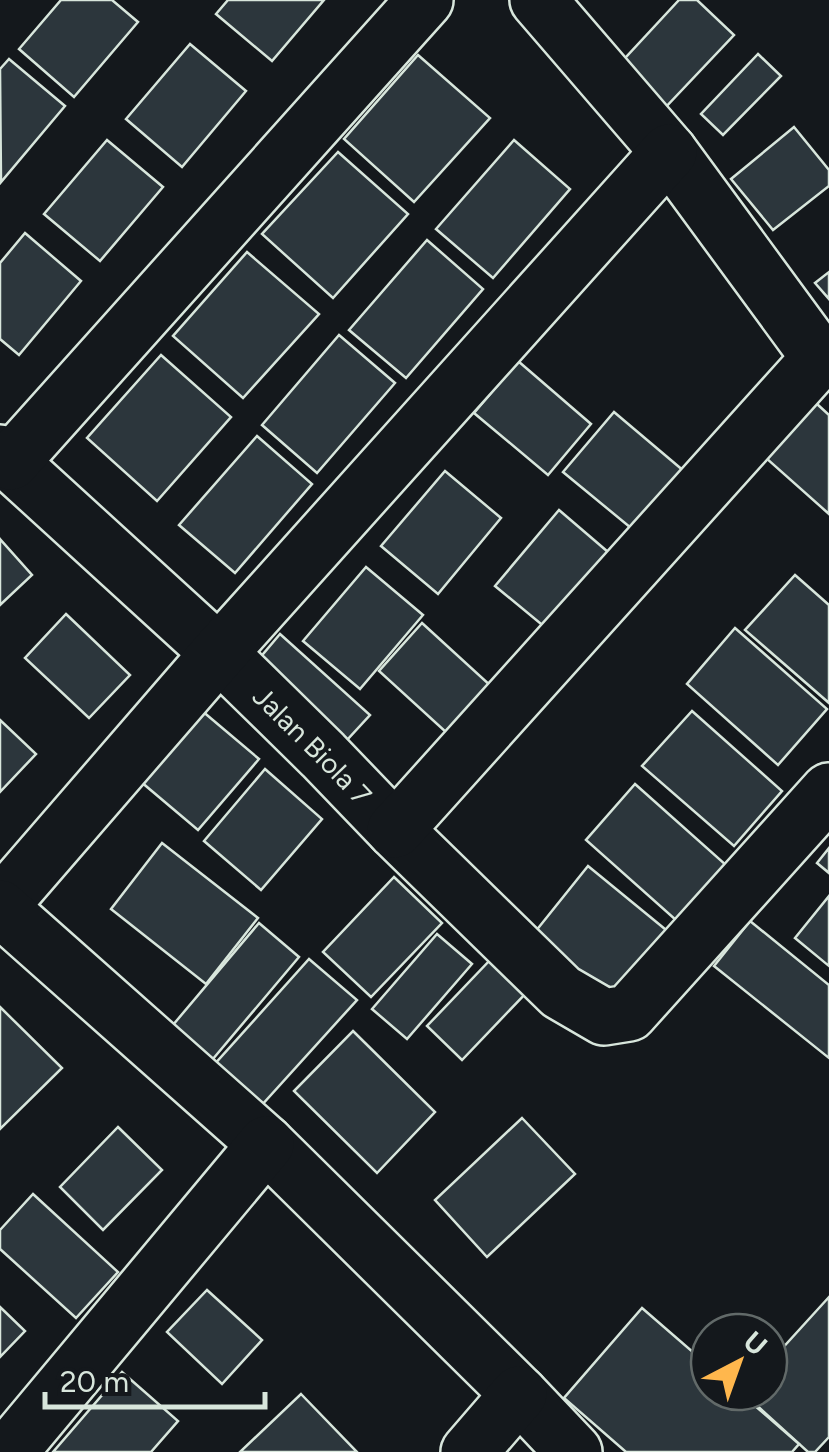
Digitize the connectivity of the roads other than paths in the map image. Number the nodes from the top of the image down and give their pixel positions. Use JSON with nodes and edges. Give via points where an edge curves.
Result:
{"nodes":[{"id":1,"x":426,"y":0,"type":"edge"},
{"id":2,"x":538,"y":0,"type":"edge"},
{"id":3,"x":668,"y":152,"type":"junction"},
{"id":4,"x":824,"y":363,"type":"edge"},
{"id":5,"x":5,"y":458,"type":"edge"},
{"id":6,"x":218,"y":653,"type":"junction"},
{"id":7,"x":829,"y":791,"type":"edge"},
{"id":8,"x":394,"y":830,"type":"junction"},
{"id":9,"x":0,"y":907,"type":"edge"},
{"id":10,"x":266,"y":1144,"type":"junction"},
{"id":11,"x":518,"y":1394,"type":"junction"},
{"id":12,"x":9,"y":1452,"type":"edge"},
{"id":13,"x":469,"y":1452,"type":"edge"},
{"id":14,"x":574,"y":1452,"type":"edge"}],
"edges":[{"from":1,"to":5,"type":"street"},
{"from":2,"to":3,"type":"street"},
{"from":3,"to":4,"type":"street"},
{"from":3,"to":6,"type":"street"},
{"from":4,"to":8,"type":"street"},
{"from":5,"to":6,"type":"street","name":"Jalan Biola 7"},
{"from":6,"to":8,"type":"street","name":"Jalan Biola 7"},
{"from":6,"to":9,"type":"street"},
{"from":7,"to":8,"type":"street","name":"Jalan Biola 7","via":[[629,1013],[604,1017],[561,992]]},
{"from":9,"to":10,"type":"street"},
{"from":10,"to":11,"type":"street"},
{"from":10,"to":12,"type":"street"},
{"from":11,"to":13,"type":"street"},
{"from":11,"to":14,"type":"street"}]}
